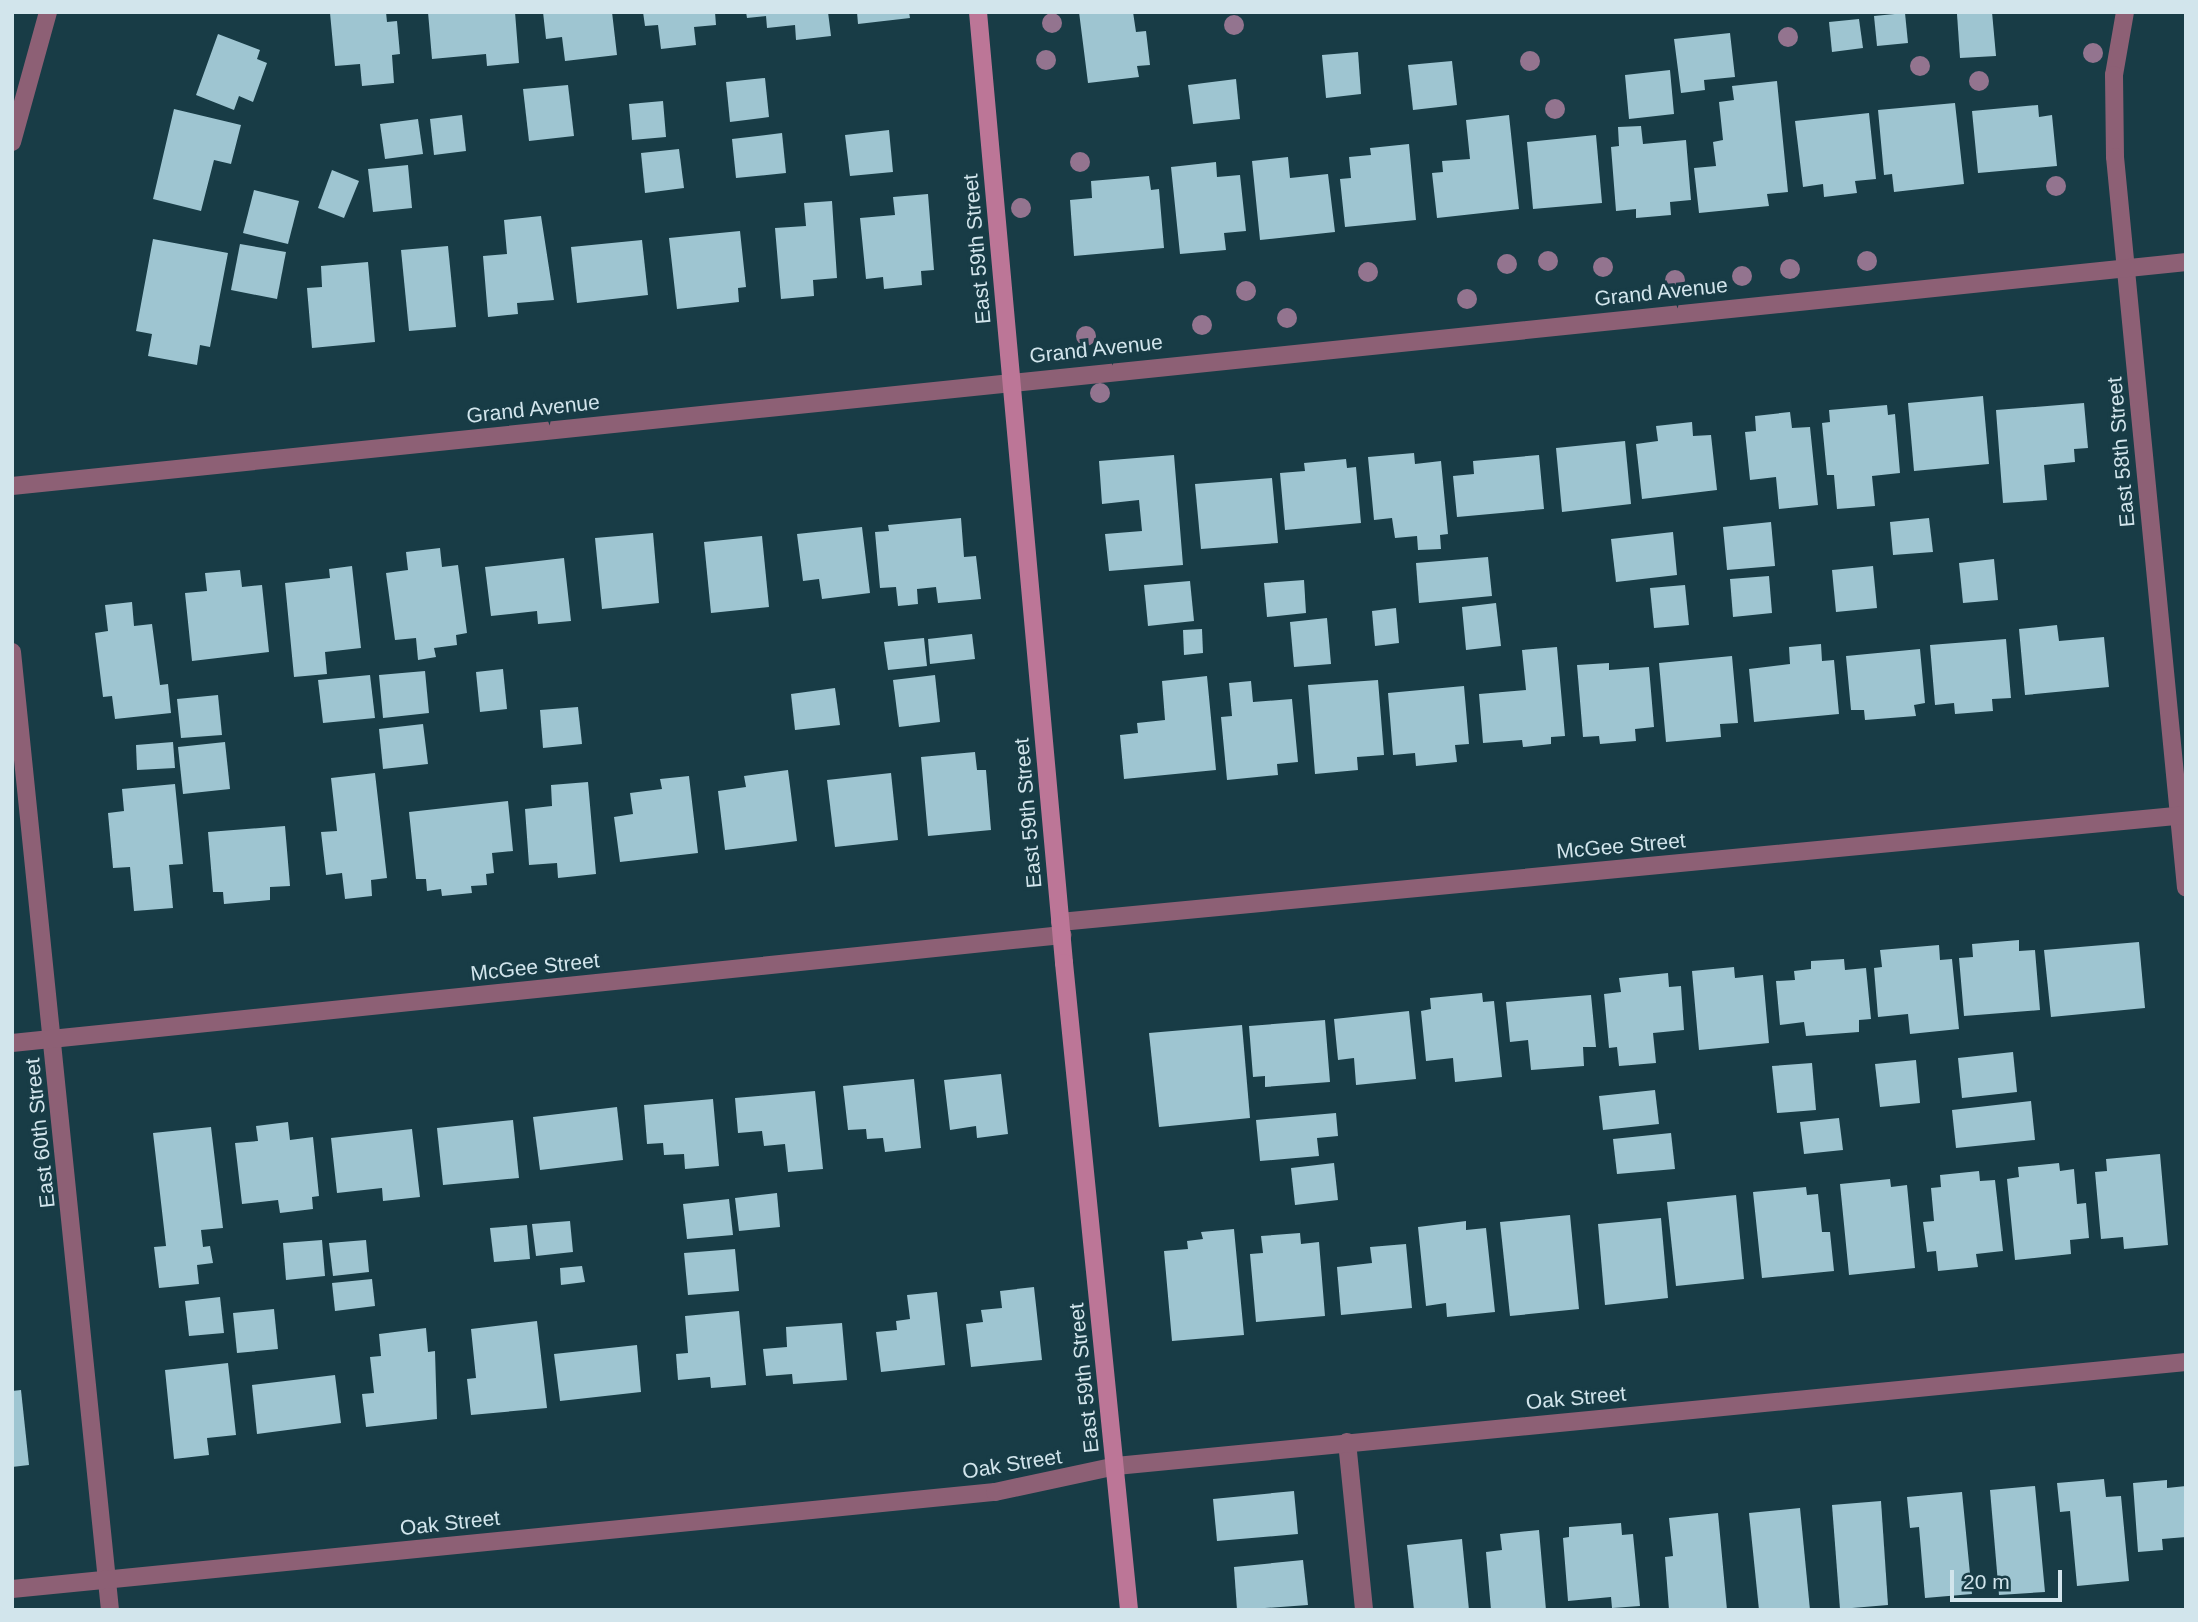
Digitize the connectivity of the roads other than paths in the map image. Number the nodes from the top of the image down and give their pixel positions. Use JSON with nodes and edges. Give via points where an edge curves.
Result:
{"nodes":[{"id":1,"x":48,"y":12,"type":"edge"},
{"id":2,"x":978,"y":12,"type":"edge"},
{"id":3,"x":2125,"y":12,"type":"edge"},
{"id":4,"x":12,"y":142,"type":"edge"},
{"id":5,"x":2186,"y":262,"type":"edge"},
{"id":6,"x":2126,"y":268,"type":"junction"},
{"id":7,"x":1011,"y":381,"type":"junction"},
{"id":8,"x":12,"y":486,"type":"edge"},
{"id":9,"x":12,"y":652,"type":"edge"},
{"id":10,"x":2182,"y":815,"type":"edge"},
{"id":11,"x":2186,"y":888,"type":"edge"},
{"id":12,"x":1061,"y":929,"type":"junction"},
{"id":13,"x":53,"y":1039,"type":"junction"},
{"id":14,"x":12,"y":1042,"type":"edge"},
{"id":15,"x":2186,"y":1362,"type":"edge"},
{"id":16,"x":1347,"y":1442,"type":"junction"},
{"id":17,"x":1116,"y":1466,"type":"junction"},
{"id":18,"x":107,"y":1579,"type":"junction"},
{"id":19,"x":12,"y":1589,"type":"edge"},
{"id":20,"x":110,"y":1610,"type":"edge"},
{"id":21,"x":1129,"y":1610,"type":"edge"},
{"id":22,"x":1364,"y":1610,"type":"edge"}],
"edges":[{"from":1,"to":4,"type":"street"},
{"from":2,"to":7,"type":"street","name":"East 59th Street"},
{"from":3,"to":6,"type":"street","name":"East 58th Street","via":[[2115,75],[2115,116]]},
{"from":5,"to":6,"type":"street","name":"Grand Avenue"},
{"from":6,"to":7,"type":"street","name":"Grand Avenue"},
{"from":6,"to":10,"type":"street","name":"East 58th Street"},
{"from":7,"to":8,"type":"street","name":"Grand Avenue"},
{"from":7,"to":12,"type":"street","name":"East 59th Street"},
{"from":9,"to":13,"type":"street","name":"East 60th Street"},
{"from":10,"to":11,"type":"street","name":"East 58th Street"},
{"from":10,"to":12,"type":"street","name":"McGee Street"},
{"from":12,"to":13,"type":"street","name":"McGee Street"},
{"from":12,"to":17,"type":"street","name":"East 59th Street"},
{"from":13,"to":14,"type":"street","name":"McGee Street"},
{"from":13,"to":18,"type":"street","name":"East 60th Street"},
{"from":15,"to":16,"type":"street","name":"Oak Street"},
{"from":16,"to":17,"type":"street","name":"Oak Street"},
{"from":16,"to":22,"type":"street"},
{"from":17,"to":18,"type":"street","name":"Oak Street","via":[[995,1492]]},
{"from":17,"to":21,"type":"street","name":"East 59th Street"},
{"from":18,"to":19,"type":"street","name":"Oak Street"},
{"from":18,"to":20,"type":"street","name":"East 60th Street"}]}
